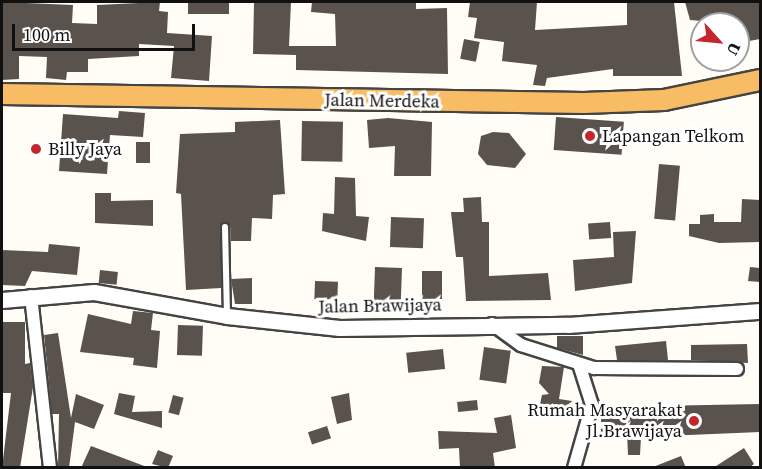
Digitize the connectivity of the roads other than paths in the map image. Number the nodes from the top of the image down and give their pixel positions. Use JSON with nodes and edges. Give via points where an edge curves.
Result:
{"nodes":[{"id":1,"x":760,"y":80,"type":"edge"},
{"id":2,"x":2,"y":94,"type":"edge"},
{"id":3,"x":225,"y":227,"type":"dead end"},
{"id":4,"x":31,"y":296,"type":"junction"},
{"id":5,"x":2,"y":300,"type":"edge"},
{"id":6,"x":760,"y":311,"type":"edge"},
{"id":7,"x":227,"y":316,"type":"junction"},
{"id":8,"x":492,"y":324,"type":"junction"},
{"id":9,"x":579,"y":364,"type":"junction"},
{"id":10,"x":737,"y":369,"type":"dead end"},
{"id":11,"x":50,"y":468,"type":"edge"},
{"id":12,"x":574,"y":468,"type":"edge"}],
"edges":[{"from":1,"to":2,"type":"highway","name":"Jalan Merdeka","via":[[664,100],[584,103]]},
{"from":3,"to":7,"type":"lane"},
{"from":4,"to":5,"type":"street","name":"Jalan Brawijaya"},
{"from":4,"to":7,"type":"street","name":"Jalan Brawijaya","via":[[94,292]]},
{"from":4,"to":11,"type":"street"},
{"from":6,"to":8,"type":"street","name":"Jalan Brawijaya","via":[[568,325]]},
{"from":7,"to":8,"type":"street","name":"Jalan Brawijaya","via":[[339,328]]},
{"from":8,"to":9,"type":"street","via":[[521,345]]},
{"from":9,"to":10,"type":"street","via":[[609,370]]},
{"from":9,"to":12,"type":"street","via":[[592,405]]}]}
